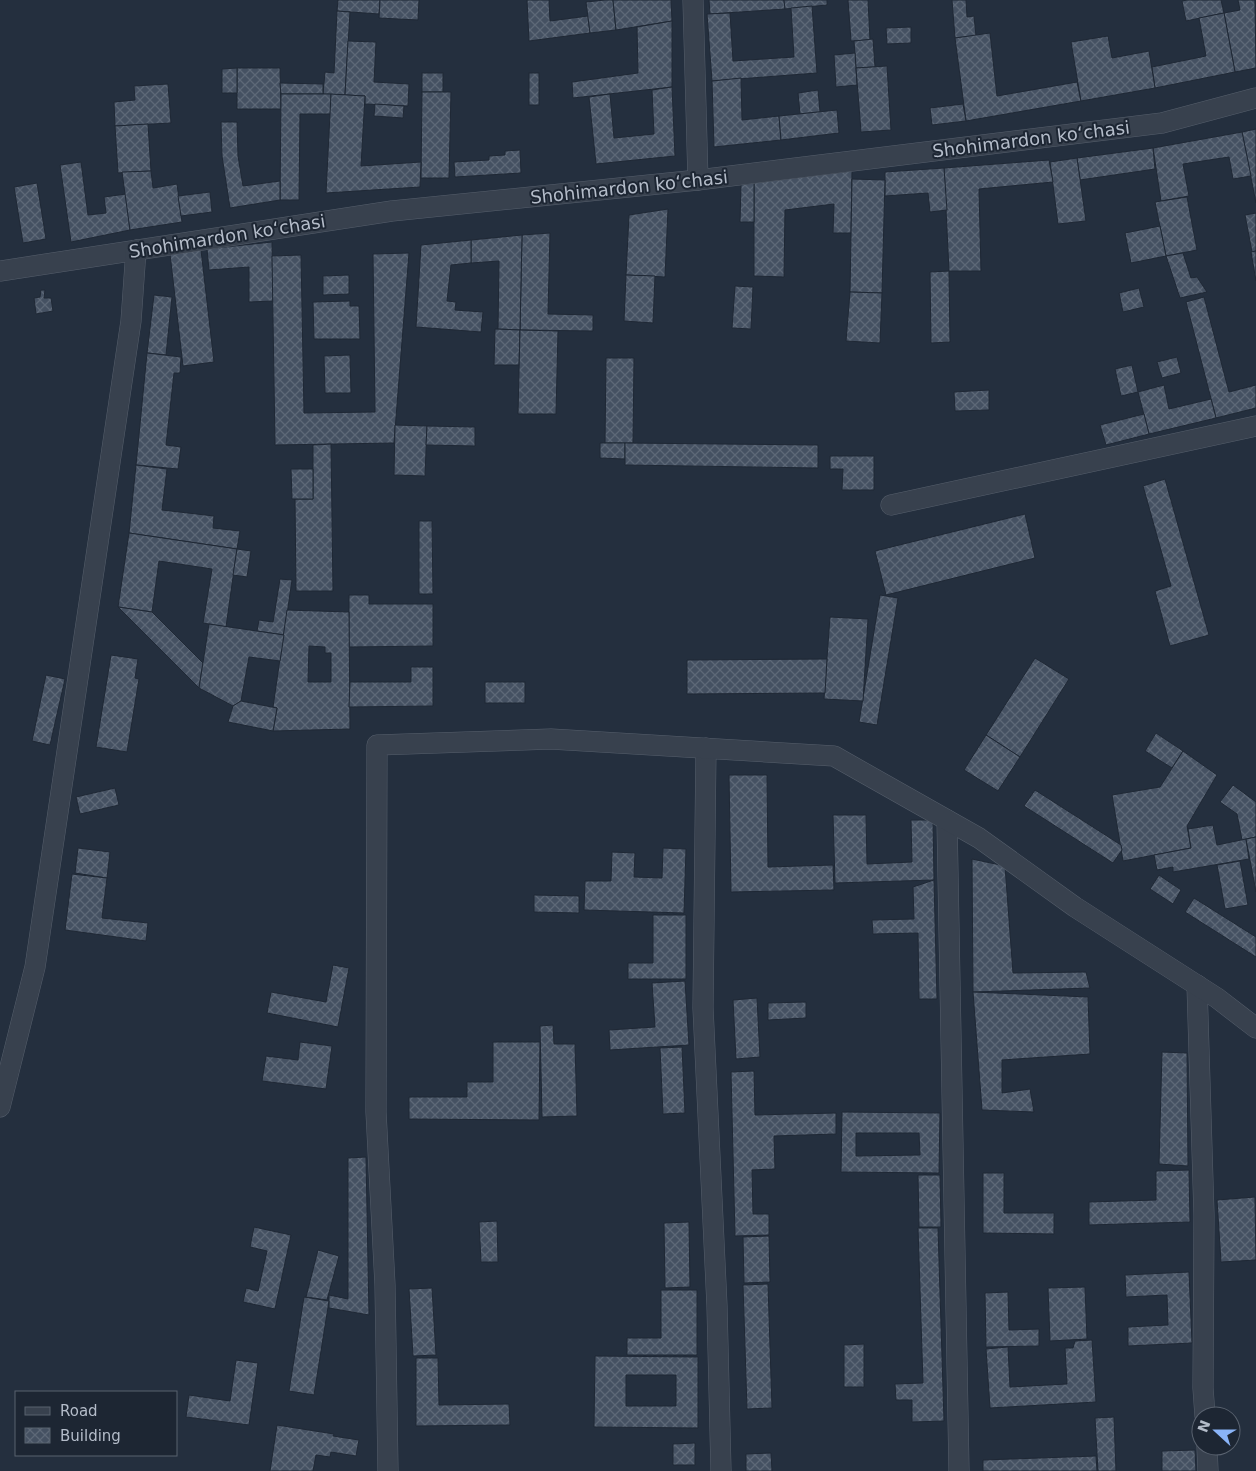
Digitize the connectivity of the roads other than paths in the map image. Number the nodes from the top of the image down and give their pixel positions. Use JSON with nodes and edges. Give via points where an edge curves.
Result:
{"nodes":[{"id":1,"x":694,"y":0,"type":"edge"},
{"id":2,"x":1256,"y":98,"type":"edge"},
{"id":3,"x":698,"y":180,"type":"junction"},
{"id":4,"x":136,"y":250,"type":"junction"},
{"id":5,"x":0,"y":271,"type":"edge"},
{"id":6,"x":1256,"y":426,"type":"edge"},
{"id":7,"x":891,"y":505,"type":"dead end"},
{"id":8,"x":706,"y":748,"type":"junction"},
{"id":9,"x":947,"y":820,"type":"junction"},
{"id":10,"x":1197,"y":985,"type":"junction"},
{"id":11,"x":1256,"y":1028,"type":"edge"},
{"id":12,"x":0,"y":1107,"type":"edge"},
{"id":13,"x":1204,"y":1406,"type":"edge"},
{"id":14,"x":1207,"y":1456,"type":"edge"},
{"id":15,"x":388,"y":1471,"type":"edge"},
{"id":16,"x":721,"y":1471,"type":"edge"},
{"id":17,"x":960,"y":1471,"type":"edge"},
{"id":18,"x":1208,"y":1471,"type":"edge"}],
"edges":[{"from":1,"to":3,"type":"street"},
{"from":2,"to":3,"type":"street","name":"Shohimardon koʻchasi","via":[[1162,123]]},
{"from":3,"to":4,"type":"street","name":"Shohimardon koʻchasi","via":[[392,211]]},
{"from":4,"to":5,"type":"street","name":"Shohimardon koʻchasi"},
{"from":4,"to":12,"type":"street","via":[[131,321],[35,967]]},
{"from":6,"to":7,"type":"street"},
{"from":8,"to":9,"type":"street","via":[[834,756]]},
{"from":8,"to":15,"type":"street","via":[[551,739],[377,745],[376,1112],[385,1285]]},
{"from":8,"to":16,"type":"street","via":[[704,1008]]},
{"from":9,"to":10,"type":"street","via":[[979,838],[1075,906]]},
{"from":9,"to":17,"type":"street"},
{"from":10,"to":11,"type":"street"},
{"from":10,"to":13,"type":"street","via":[[1204,1215]]},
{"from":14,"to":18,"type":"street"}]}
